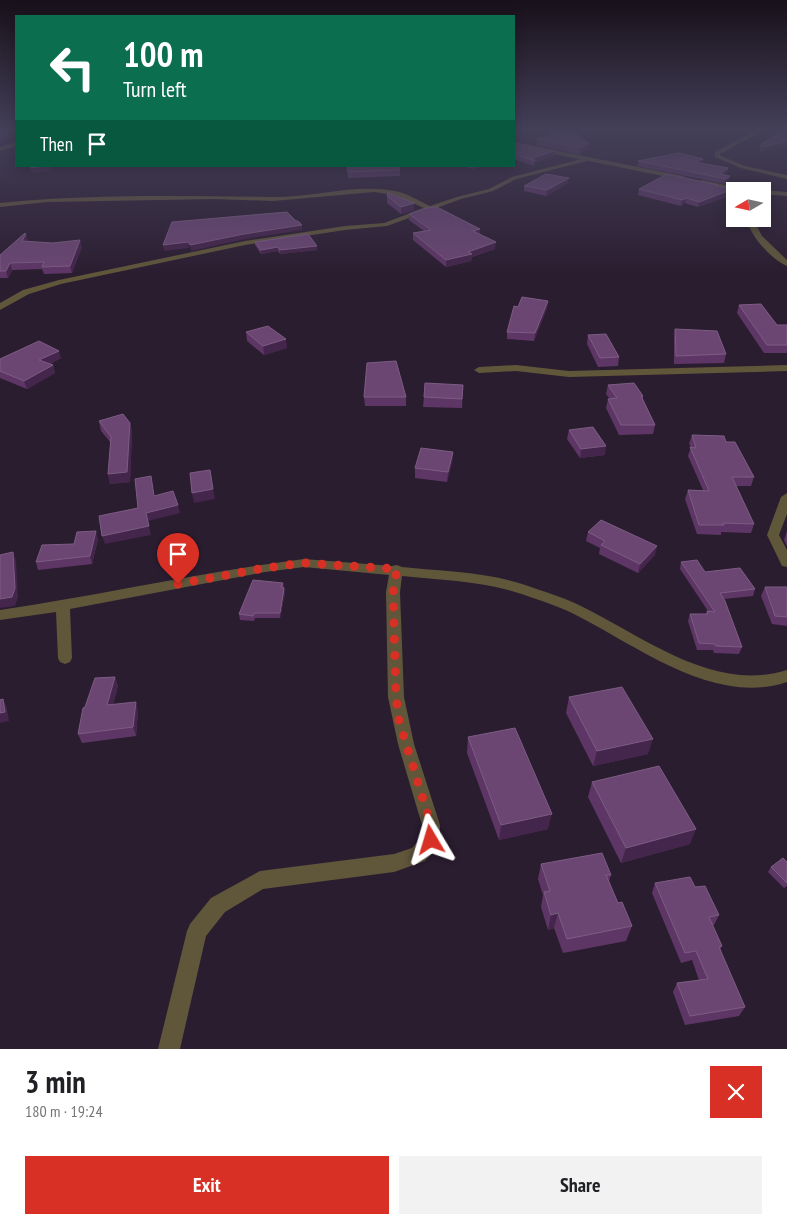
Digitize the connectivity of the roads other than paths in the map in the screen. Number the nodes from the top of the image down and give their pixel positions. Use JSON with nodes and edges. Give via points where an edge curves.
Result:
{"nodes":[{"id":1,"x":518,"y":177,"type":"edge"},
{"id":2,"x":674,"y":177,"type":"edge"},
{"id":3,"x":726,"y":188,"type":"edge"},
{"id":4,"x":771,"y":193,"type":"edge"},
{"id":5,"x":787,"y":194,"type":"edge"},
{"id":6,"x":0,"y":205,"type":"edge"},
{"id":7,"x":429,"y":208,"type":"junction"},
{"id":8,"x":752,"y":228,"type":"edge"},
{"id":9,"x":787,"y":264,"type":"edge"},
{"id":10,"x":0,"y":307,"type":"edge"},
{"id":11,"x":787,"y":368,"type":"edge"},
{"id":12,"x":479,"y":370,"type":"dead end"},
{"id":13,"x":787,"y":497,"type":"edge"},
{"id":14,"x":787,"y":563,"type":"edge"},
{"id":15,"x":397,"y":569,"type":"junction"},
{"id":16,"x":63,"y":605,"type":"junction"},
{"id":17,"x":0,"y":615,"type":"edge"},
{"id":18,"x":65,"y":658,"type":"dead end"},
{"id":19,"x":787,"y":676,"type":"edge"},
{"id":20,"x":169,"y":1049,"type":"edge"}],
"edges":[{"from":1,"to":7,"type":"street","via":[[491,190]]},
{"from":2,"to":3,"type":"street"},
{"from":4,"to":5,"type":"street"},
{"from":6,"to":7,"type":"street","via":[[47,200],[273,199],[374,190],[396,192]]},
{"from":7,"to":10,"type":"street","via":[[385,225],[245,243],[59,282],[26,292]]},
{"from":8,"to":9,"type":"street"},
{"from":11,"to":12,"type":"street","via":[[570,374],[516,368]]},
{"from":13,"to":14,"type":"street","via":[[773,535]]},
{"from":15,"to":16,"type":"street","via":[[304,563]]},
{"from":15,"to":19,"type":"street","via":[[516,588],[576,609],[677,664],[712,676],[746,681]]},
{"from":15,"to":20,"type":"street","via":[[393,592],[396,697],[404,736],[431,825],[431,840],[418,855],[394,863],[260,880],[218,905],[197,931]]},
{"from":16,"to":17,"type":"street"},
{"from":16,"to":18,"type":"street"}]}
